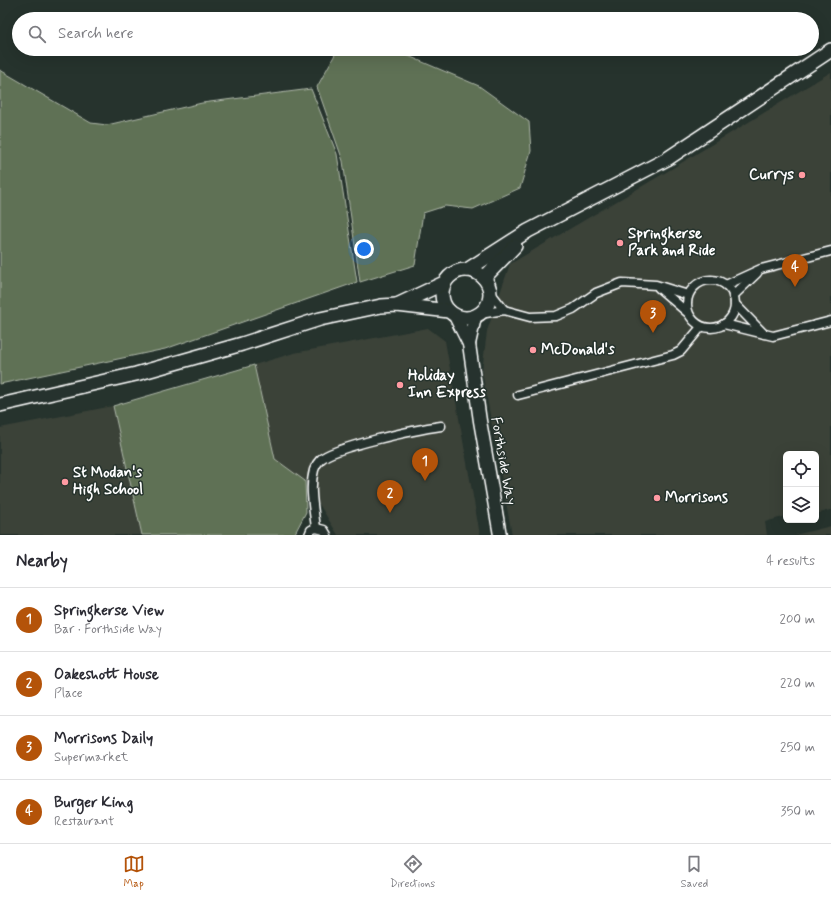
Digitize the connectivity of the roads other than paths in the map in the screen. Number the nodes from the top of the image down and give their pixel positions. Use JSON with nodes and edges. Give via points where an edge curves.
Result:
{"nodes":[{"id":1,"x":831,"y":50,"type":"edge"},
{"id":2,"x":528,"y":231,"type":"junction"},
{"id":3,"x":831,"y":251,"type":"edge"},
{"id":4,"x":762,"y":269,"type":"junction"},
{"id":5,"x":467,"y":270,"type":"junction"},
{"id":6,"x":484,"y":278,"type":"junction"},
{"id":7,"x":444,"y":283,"type":"junction"},
{"id":8,"x":656,"y":285,"type":"junction"},
{"id":9,"x":726,"y":285,"type":"junction"},
{"id":10,"x":490,"y":292,"type":"junction"},
{"id":11,"x":688,"y":295,"type":"junction"},
{"id":12,"x":734,"y":300,"type":"junction"},
{"id":13,"x":397,"y":305,"type":"junction"},
{"id":14,"x":504,"y":310,"type":"junction"},
{"id":15,"x":452,"y":313,"type":"junction"},
{"id":16,"x":688,"y":313,"type":"junction"},
{"id":17,"x":478,"y":315,"type":"junction"},
{"id":18,"x":831,"y":321,"type":"edge"},
{"id":19,"x":724,"y":324,"type":"junction"},
{"id":20,"x":701,"y":327,"type":"junction"},
{"id":21,"x":764,"y":334,"type":"junction"},
{"id":22,"x":469,"y":344,"type":"junction"},
{"id":23,"x":518,"y":395,"type":"dead end"},
{"id":24,"x":0,"y":405,"type":"edge"},
{"id":25,"x":441,"y":426,"type":"dead end"},
{"id":26,"x":316,"y":528,"type":"junction"},
{"id":27,"x":309,"y":535,"type":"edge"},
{"id":28,"x":327,"y":535,"type":"edge"},
{"id":29,"x":500,"y":535,"type":"edge"}],
"edges":[{"from":1,"to":2,"type":"main road","via":[[667,159]]},
{"from":2,"to":5,"type":"main road"},
{"from":2,"to":6,"type":"main road"},
{"from":3,"to":4,"type":"street"},
{"from":4,"to":9,"type":"street"},
{"from":4,"to":12,"type":"street"},
{"from":5,"to":6,"type":"main road","via":[[477,272]]},
{"from":5,"to":7,"type":"main road","via":[[456,272]]},
{"from":6,"to":10,"type":"main road"},
{"from":7,"to":13,"type":"main road"},
{"from":7,"to":15,"type":"main road","via":[[442,298]]},
{"from":8,"to":11,"type":"street"},
{"from":8,"to":14,"type":"street","via":[[622,283],[596,293],[573,309],[556,316],[530,317]]},
{"from":8,"to":16,"type":"street"},
{"from":9,"to":11,"type":"street","via":[[720,281],[701,281]]},
{"from":9,"to":12,"type":"street"},
{"from":10,"to":14,"type":"street"},
{"from":10,"to":17,"type":"main road","via":[[488,304]]},
{"from":11,"to":16,"type":"street"},
{"from":12,"to":19,"type":"street","via":[[733,312]]},
{"from":12,"to":21,"type":"street"},
{"from":13,"to":15,"type":"main road"},
{"from":13,"to":24,"type":"main road","via":[[320,319],[136,374]]},
{"from":14,"to":17,"type":"street"},
{"from":15,"to":17,"type":"main road","via":[[465,318]]},
{"from":15,"to":22,"type":"street","name":"Forthside Way"},
{"from":16,"to":20,"type":"street"},
{"from":17,"to":22,"type":"street","name":"Forthside Way"},
{"from":18,"to":21,"type":"street","via":[[773,336]]},
{"from":19,"to":20,"type":"street"},
{"from":19,"to":21,"type":"street"},
{"from":20,"to":23,"type":"street","via":[[681,351],[673,355]]},
{"from":22,"to":29,"type":"street","name":"Forthside Way"},
{"from":25,"to":26,"type":"street","via":[[336,451],[321,459],[314,469],[312,490]]},
{"from":26,"to":27,"type":"street","via":[[311,530]]},
{"from":26,"to":28,"type":"street","via":[[324,530]]}]}
